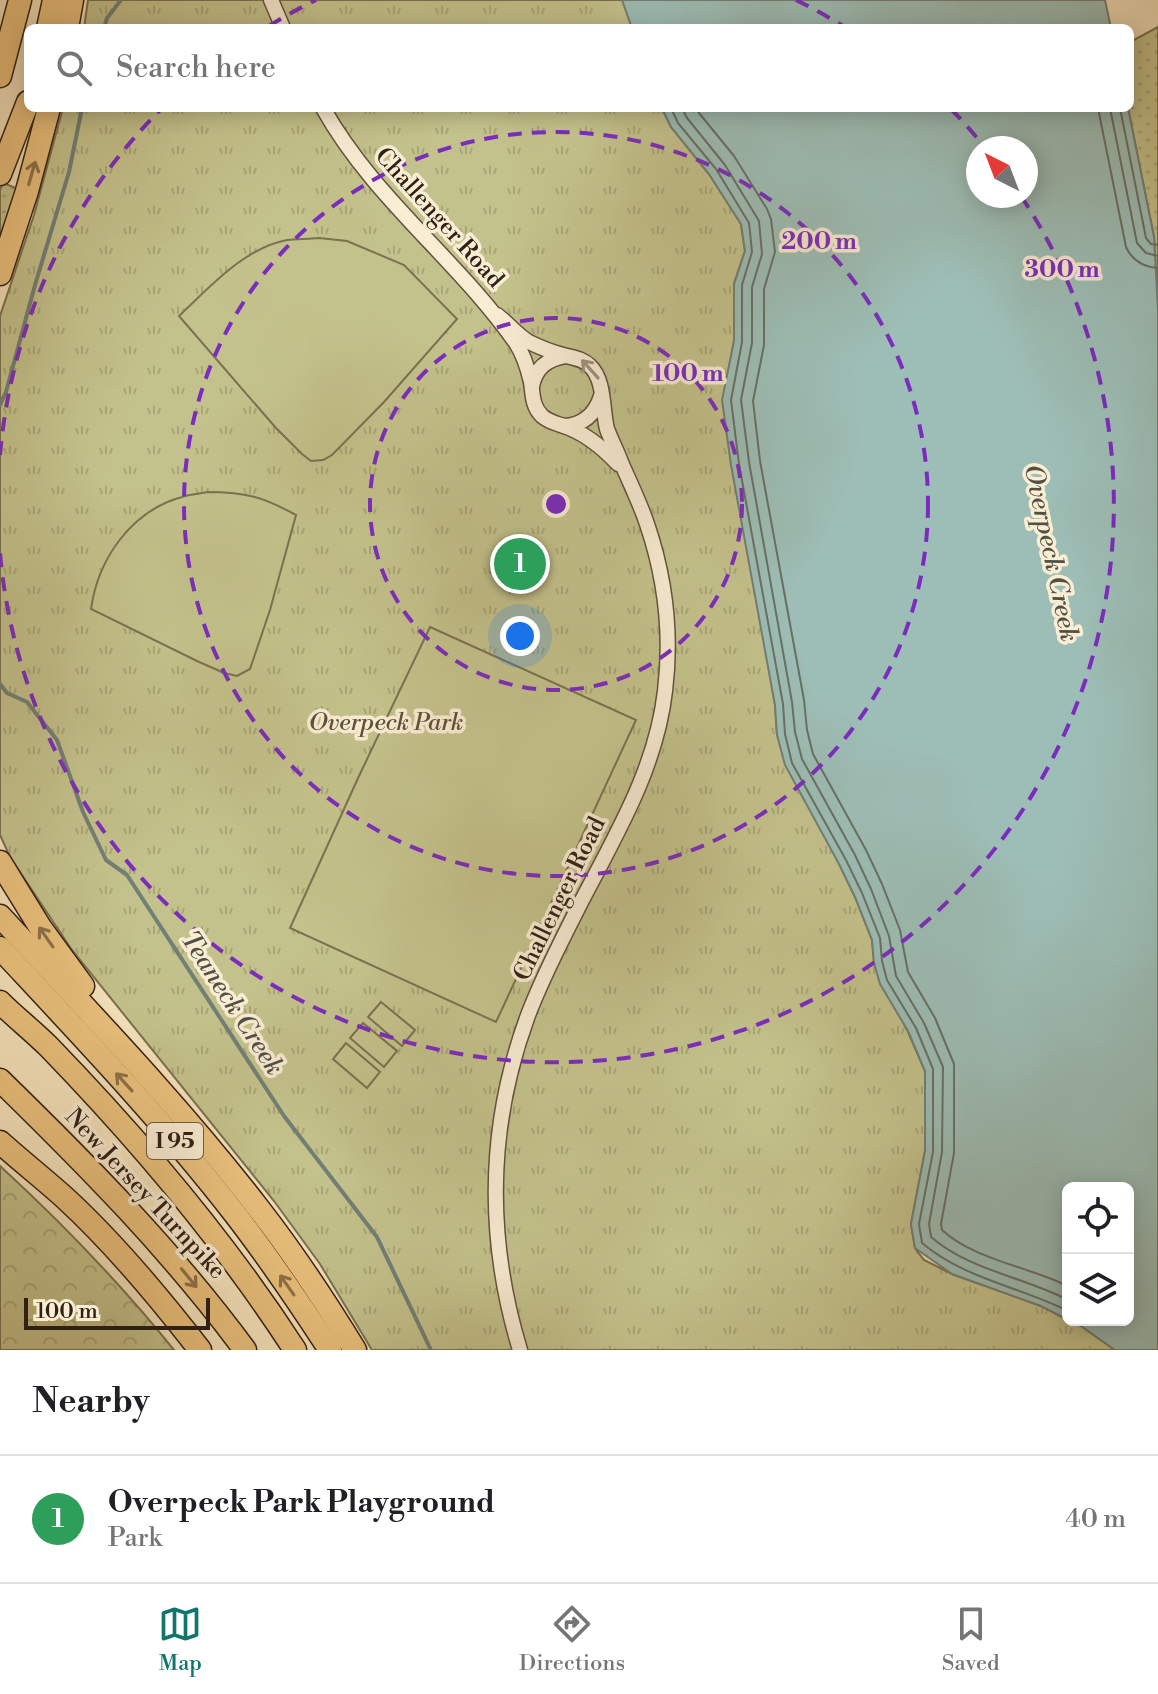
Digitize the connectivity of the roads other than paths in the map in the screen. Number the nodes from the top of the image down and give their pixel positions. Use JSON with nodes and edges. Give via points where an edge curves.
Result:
{"nodes":[{"id":1,"x":20,"y":0,"type":"edge"},
{"id":2,"x":54,"y":0,"type":"edge"},
{"id":3,"x":72,"y":0,"type":"edge"},
{"id":4,"x":271,"y":0,"type":"edge"},
{"id":5,"x":49,"y":24,"type":"edge"},
{"id":6,"x":68,"y":24,"type":"edge"},
{"id":7,"x":281,"y":24,"type":"edge"},
{"id":8,"x":0,"y":76,"type":"edge"},
{"id":9,"x":24,"y":112,"type":"edge"},
{"id":10,"x":48,"y":112,"type":"edge"},
{"id":11,"x":326,"y":112,"type":"edge"},
{"id":12,"x":0,"y":174,"type":"edge"},
{"id":13,"x":0,"y":274,"type":"edge"},
{"id":14,"x":497,"y":315,"type":"junction"},
{"id":15,"x":565,"y":356,"type":"junction"},
{"id":16,"x":532,"y":386,"type":"junction"},
{"id":17,"x":601,"y":395,"type":"junction"},
{"id":18,"x":564,"y":426,"type":"junction"},
{"id":19,"x":626,"y":473,"type":"junction"},
{"id":20,"x":0,"y":862,"type":"edge"},
{"id":21,"x":0,"y":916,"type":"edge"},
{"id":22,"x":0,"y":948,"type":"edge"},
{"id":23,"x":0,"y":986,"type":"edge"},
{"id":24,"x":0,"y":1002,"type":"edge"},
{"id":25,"x":46,"y":1044,"type":"junction"},
{"id":26,"x":141,"y":1068,"type":"junction"},
{"id":27,"x":0,"y":1080,"type":"edge"},
{"id":28,"x":0,"y":1127,"type":"edge"},
{"id":29,"x":0,"y":1142,"type":"edge"},
{"id":30,"x":64,"y":1196,"type":"junction"},
{"id":31,"x":200,"y":1350,"type":"edge"},
{"id":32,"x":245,"y":1350,"type":"edge"},
{"id":33,"x":295,"y":1350,"type":"edge"},
{"id":34,"x":330,"y":1350,"type":"edge"},
{"id":35,"x":355,"y":1350,"type":"edge"},
{"id":36,"x":520,"y":1350,"type":"edge"}],
"edges":[{"from":1,"to":8,"type":"highway"},
{"from":2,"to":5,"type":"highway"},
{"from":3,"to":6,"type":"highway"},
{"from":4,"to":7,"type":"street"},
{"from":9,"to":12,"type":"highway"},
{"from":13,"to":10,"type":"highway","one_way":true},
{"from":11,"to":14,"type":"street","name":"Challenger Road","via":[[367,173]]},
{"from":14,"to":15,"type":"street","name":"Challenger Road","via":[[529,341]]},
{"from":14,"to":16,"type":"street","name":"Challenger Road","via":[[519,347]]},
{"from":15,"to":16,"type":"street","via":[[543,364]]},
{"from":17,"to":15,"type":"street","name":"Challenger Road","one_way":true,"via":[[591,366]]},
{"from":16,"to":18,"type":"street","name":"Challenger Road","via":[[537,411]]},
{"from":17,"to":18,"type":"street","via":[[589,417]]},
{"from":17,"to":19,"type":"street","name":"Challenger Road","via":[[607,428]]},
{"from":18,"to":19,"type":"street","name":"Challenger Road","via":[[595,442]]},
{"from":19,"to":36,"type":"street","name":"Challenger Road","via":[[647,522],[663,585],[665,690],[640,784],[542,981],[504,1096],[496,1157],[496,1225],[500,1272]]},
{"from":26,"to":20,"type":"highway","one_way":true},
{"from":21,"to":26,"type":"highway","number":"I 95"},
{"from":34,"to":22,"type":"highway","number":"I 95","one_way":true,"via":[[209,1181]]},
{"from":23,"to":25,"type":"highway"},
{"from":24,"to":25,"type":"highway"},
{"from":25,"to":33,"type":"highway","via":[[187,1200]]},
{"from":26,"to":35,"type":"highway","number":"I 95","via":[[260,1209]]},
{"from":27,"to":32,"type":"highway","name":"New Jersey Turnpike","one_way":true,"via":[[148,1230]]},
{"from":28,"to":30,"type":"highway"},
{"from":29,"to":30,"type":"highway"},
{"from":30,"to":31,"type":"highway"}]}
